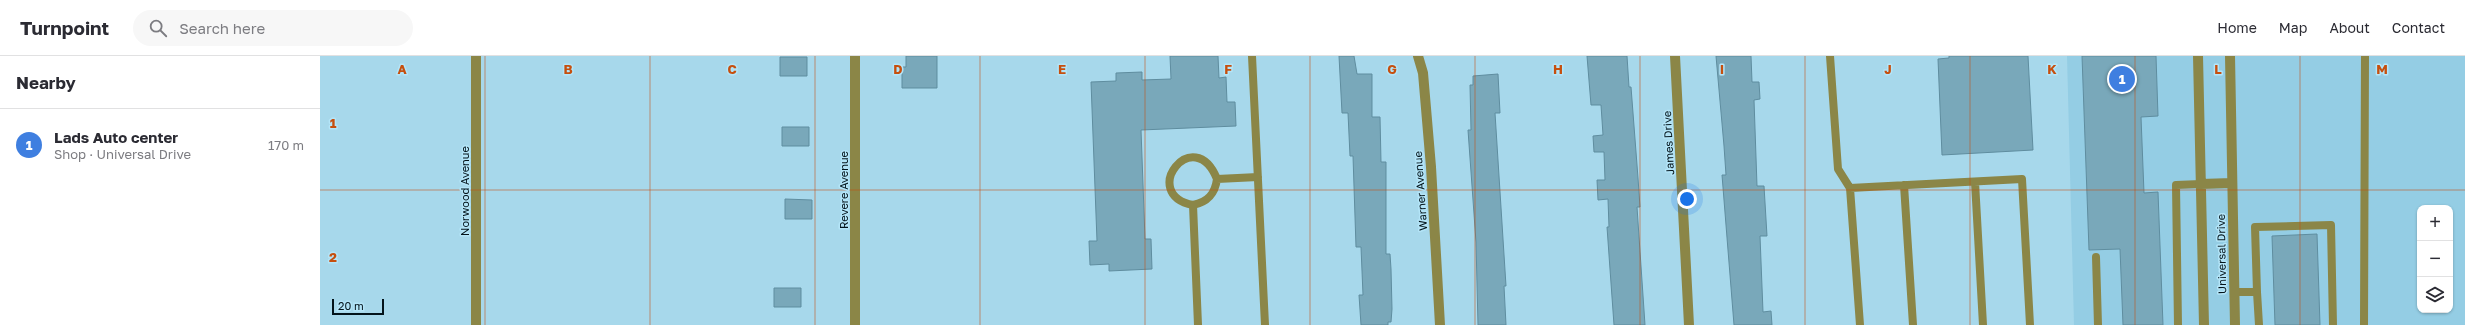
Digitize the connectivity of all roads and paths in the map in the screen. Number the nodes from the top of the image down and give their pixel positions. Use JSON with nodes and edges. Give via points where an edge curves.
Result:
{"nodes":[{"id":1,"x":476,"y":56,"type":"edge"},
{"id":2,"x":855,"y":56,"type":"edge"},
{"id":3,"x":1252,"y":56,"type":"edge"},
{"id":4,"x":1418,"y":56,"type":"edge"},
{"id":5,"x":1675,"y":56,"type":"edge"},
{"id":6,"x":1830,"y":56,"type":"edge"},
{"id":7,"x":2198,"y":56,"type":"edge"},
{"id":8,"x":2230,"y":56,"type":"edge"},
{"id":9,"x":2365,"y":56,"type":"edge"},
{"id":10,"x":1258,"y":177,"type":"junction"},
{"id":11,"x":1217,"y":179,"type":"junction"},
{"id":12,"x":1975,"y":182,"type":"junction"},
{"id":13,"x":2232,"y":183,"type":"junction"},
{"id":14,"x":2201,"y":184,"type":"junction"},
{"id":15,"x":1904,"y":185,"type":"junction"},
{"id":16,"x":1850,"y":188,"type":"junction"},
{"id":17,"x":1193,"y":205,"type":"junction"},
{"id":18,"x":2096,"y":257,"type":"dead end"},
{"id":19,"x":2234,"y":292,"type":"junction"},
{"id":20,"x":2257,"y":292,"type":"junction"},
{"id":21,"x":476,"y":325,"type":"edge"},
{"id":22,"x":855,"y":325,"type":"edge"},
{"id":23,"x":1198,"y":325,"type":"edge"},
{"id":24,"x":1265,"y":325,"type":"edge"},
{"id":25,"x":1440,"y":325,"type":"edge"},
{"id":26,"x":1689,"y":325,"type":"edge"},
{"id":27,"x":1860,"y":325,"type":"edge"},
{"id":28,"x":1913,"y":325,"type":"edge"},
{"id":29,"x":1983,"y":325,"type":"edge"},
{"id":30,"x":2030,"y":325,"type":"edge"},
{"id":31,"x":2098,"y":325,"type":"edge"},
{"id":32,"x":2178,"y":325,"type":"edge"},
{"id":33,"x":2204,"y":325,"type":"edge"},
{"id":34,"x":2235,"y":325,"type":"edge"},
{"id":35,"x":2259,"y":325,"type":"edge"},
{"id":36,"x":2333,"y":325,"type":"edge"},
{"id":37,"x":2364,"y":325,"type":"edge"}],
"edges":[{"from":1,"to":21,"type":"street","name":"Norwood Avenue"},
{"from":2,"to":22,"type":"street","name":"Revere Avenue"},
{"from":3,"to":10,"type":"lane"},
{"from":4,"to":25,"type":"street","name":"Warner Avenue","via":[[1423,73],[1431,167]]},
{"from":5,"to":26,"type":"street","name":"James Drive"},
{"from":6,"to":16,"type":"lane","via":[[1838,169]]},
{"from":7,"to":14,"type":"street","name":"Universal Drive"},
{"from":8,"to":13,"type":"street","name":"Universal Drive"},
{"from":9,"to":37,"type":"lane"},
{"from":10,"to":11,"type":"lane"},
{"from":10,"to":24,"type":"lane"},
{"from":11,"to":17,"type":"lane","via":[[1211,197],[1203,203]]},
{"from":11,"to":17,"type":"lane","via":[[1212,166],[1197,157],[1184,158],[1176,164],[1171,172],[1170,188],[1176,198]]},
{"from":12,"to":15,"type":"lane"},
{"from":12,"to":29,"type":"lane"},
{"from":12,"to":30,"type":"lane","via":[[2022,179]]},
{"from":13,"to":14,"type":"street"},
{"from":13,"to":19,"type":"street","name":"Universal Drive"},
{"from":14,"to":32,"type":"lane","via":[[2176,184]]},
{"from":14,"to":33,"type":"street","name":"Universal Drive"},
{"from":15,"to":16,"type":"lane"},
{"from":15,"to":28,"type":"lane"},
{"from":16,"to":27,"type":"lane"},
{"from":17,"to":23,"type":"lane"},
{"from":18,"to":31,"type":"lane"},
{"from":19,"to":20,"type":"lane"},
{"from":19,"to":34,"type":"street","name":"Universal Drive"},
{"from":20,"to":35,"type":"lane"},
{"from":20,"to":36,"type":"lane","via":[[2255,227],[2331,225]]}]}
